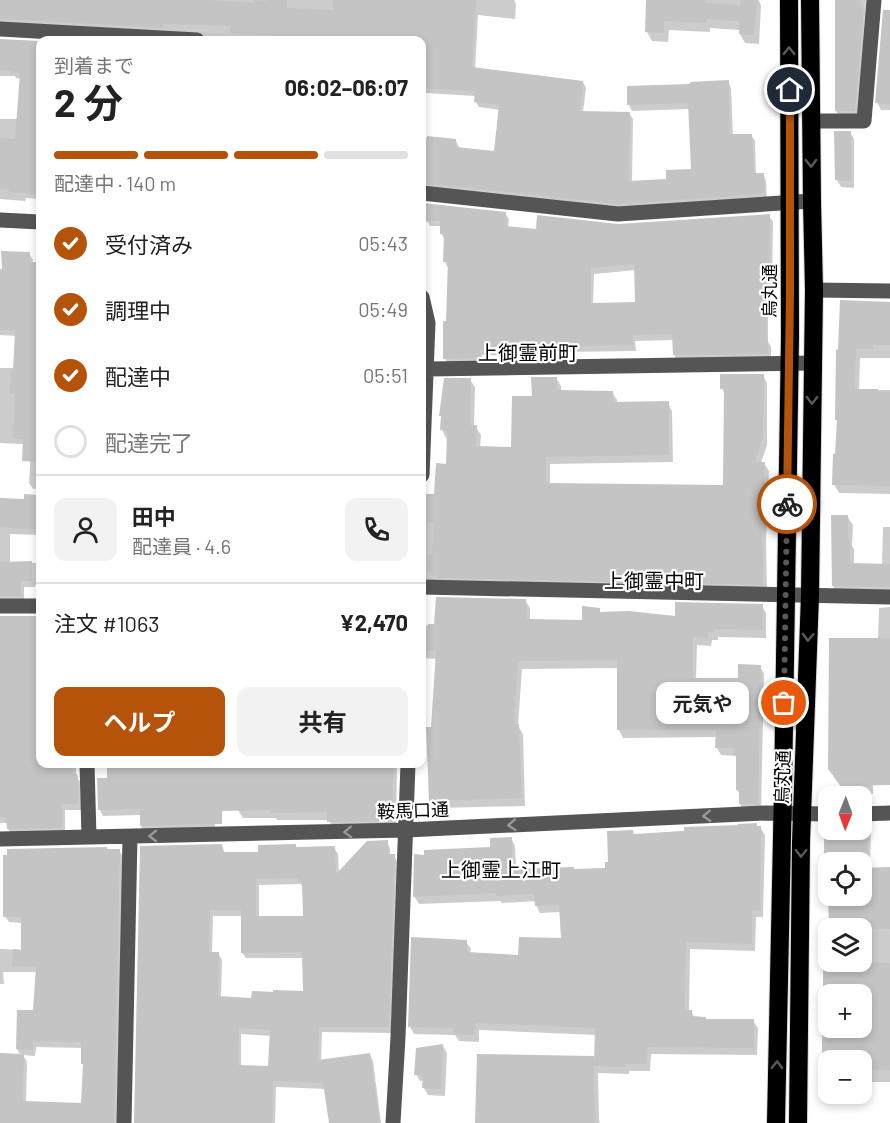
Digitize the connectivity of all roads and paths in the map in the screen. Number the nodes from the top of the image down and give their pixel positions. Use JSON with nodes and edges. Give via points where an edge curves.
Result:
{"nodes":[{"id":1,"x":789,"y":0,"type":"edge"},
{"id":2,"x":810,"y":0,"type":"edge"},
{"id":3,"x":874,"y":0,"type":"edge"},
{"id":4,"x":0,"y":29,"type":"edge"},
{"id":5,"x":125,"y":36,"type":"edge"},
{"id":6,"x":811,"y":121,"type":"junction"},
{"id":7,"x":426,"y":194,"type":"edge"},
{"id":8,"x":812,"y":201,"type":"junction"},
{"id":9,"x":790,"y":202,"type":"junction"},
{"id":10,"x":0,"y":220,"type":"edge"},
{"id":11,"x":36,"y":222,"type":"edge"},
{"id":12,"x":814,"y":290,"type":"junction"},
{"id":13,"x":890,"y":291,"type":"edge"},
{"id":14,"x":426,"y":314,"type":"edge"},
{"id":15,"x":789,"y":363,"type":"junction"},
{"id":16,"x":813,"y":363,"type":"junction"},
{"id":17,"x":426,"y":369,"type":"joint"},
{"id":18,"x":426,"y":587,"type":"edge"},
{"id":19,"x":786,"y":595,"type":"junction"},
{"id":20,"x":810,"y":595,"type":"junction"},
{"id":21,"x":890,"y":597,"type":"edge"},
{"id":22,"x":0,"y":606,"type":"edge"},
{"id":23,"x":36,"y":606,"type":"edge"},
{"id":24,"x":87,"y":768,"type":"edge"},
{"id":25,"x":408,"y":768,"type":"edge"},
{"id":26,"x":890,"y":813,"type":"edge"},
{"id":27,"x":783,"y":814,"type":"junction"},
{"id":28,"x":802,"y":814,"type":"junction"},
{"id":29,"x":818,"y":814,"type":"edge"},
{"id":30,"x":872,"y":814,"type":"edge"},
{"id":31,"x":406,"y":830,"type":"junction"},
{"id":32,"x":89,"y":837,"type":"junction"},
{"id":33,"x":130,"y":837,"type":"junction"},
{"id":34,"x":0,"y":839,"type":"edge"},
{"id":35,"x":124,"y":1123,"type":"edge"},
{"id":36,"x":393,"y":1123,"type":"edge"},
{"id":37,"x":776,"y":1123,"type":"edge"},
{"id":38,"x":798,"y":1123,"type":"edge"}],
"edges":[{"from":9,"to":1,"type":"highway","name":"烏丸通","one_way":true},
{"from":2,"to":6,"type":"highway","name":"烏丸通"},
{"from":3,"to":6,"type":"street","via":[[864,120]]},
{"from":4,"to":5,"type":"street"},
{"from":6,"to":8,"type":"highway","name":"烏丸通","one_way":true},
{"from":7,"to":9,"type":"street","via":[[618,214]]},
{"from":8,"to":9,"type":"street"},
{"from":8,"to":12,"type":"highway","name":"烏丸通"},
{"from":9,"to":15,"type":"highway","name":"烏丸通"},
{"from":10,"to":11,"type":"street"},
{"from":12,"to":13,"type":"street"},
{"from":12,"to":16,"type":"highway","name":"烏丸通"},
{"from":14,"to":17,"type":"street"},
{"from":15,"to":16,"type":"street"},
{"from":15,"to":17,"type":"street"},
{"from":15,"to":19,"type":"highway","name":"烏丸通"},
{"from":16,"to":20,"type":"highway","name":"烏丸通","one_way":true},
{"from":18,"to":19,"type":"street"},
{"from":19,"to":20,"type":"street"},
{"from":19,"to":27,"type":"highway","name":"烏丸通"},
{"from":20,"to":21,"type":"street"},
{"from":20,"to":28,"type":"highway","name":"烏丸通","one_way":true},
{"from":22,"to":23,"type":"street"},
{"from":24,"to":32,"type":"street"},
{"from":25,"to":31,"type":"street"},
{"from":26,"to":30,"type":"street"},
{"from":27,"to":28,"type":"street","name":"鞍馬口通"},
{"from":27,"to":31,"type":"street","name":"鞍馬口通","one_way":true},
{"from":37,"to":27,"type":"highway","name":"烏丸通","one_way":true},
{"from":28,"to":29,"type":"street","name":"鞍馬口通"},
{"from":28,"to":38,"type":"highway","name":"烏丸通","one_way":true},
{"from":31,"to":33,"type":"street","name":"鞍馬口通","one_way":true},
{"from":31,"to":36,"type":"street"},
{"from":32,"to":33,"type":"street","name":"鞍馬口通"},
{"from":32,"to":34,"type":"street","name":"鞍馬口通"},
{"from":33,"to":35,"type":"street"}]}
